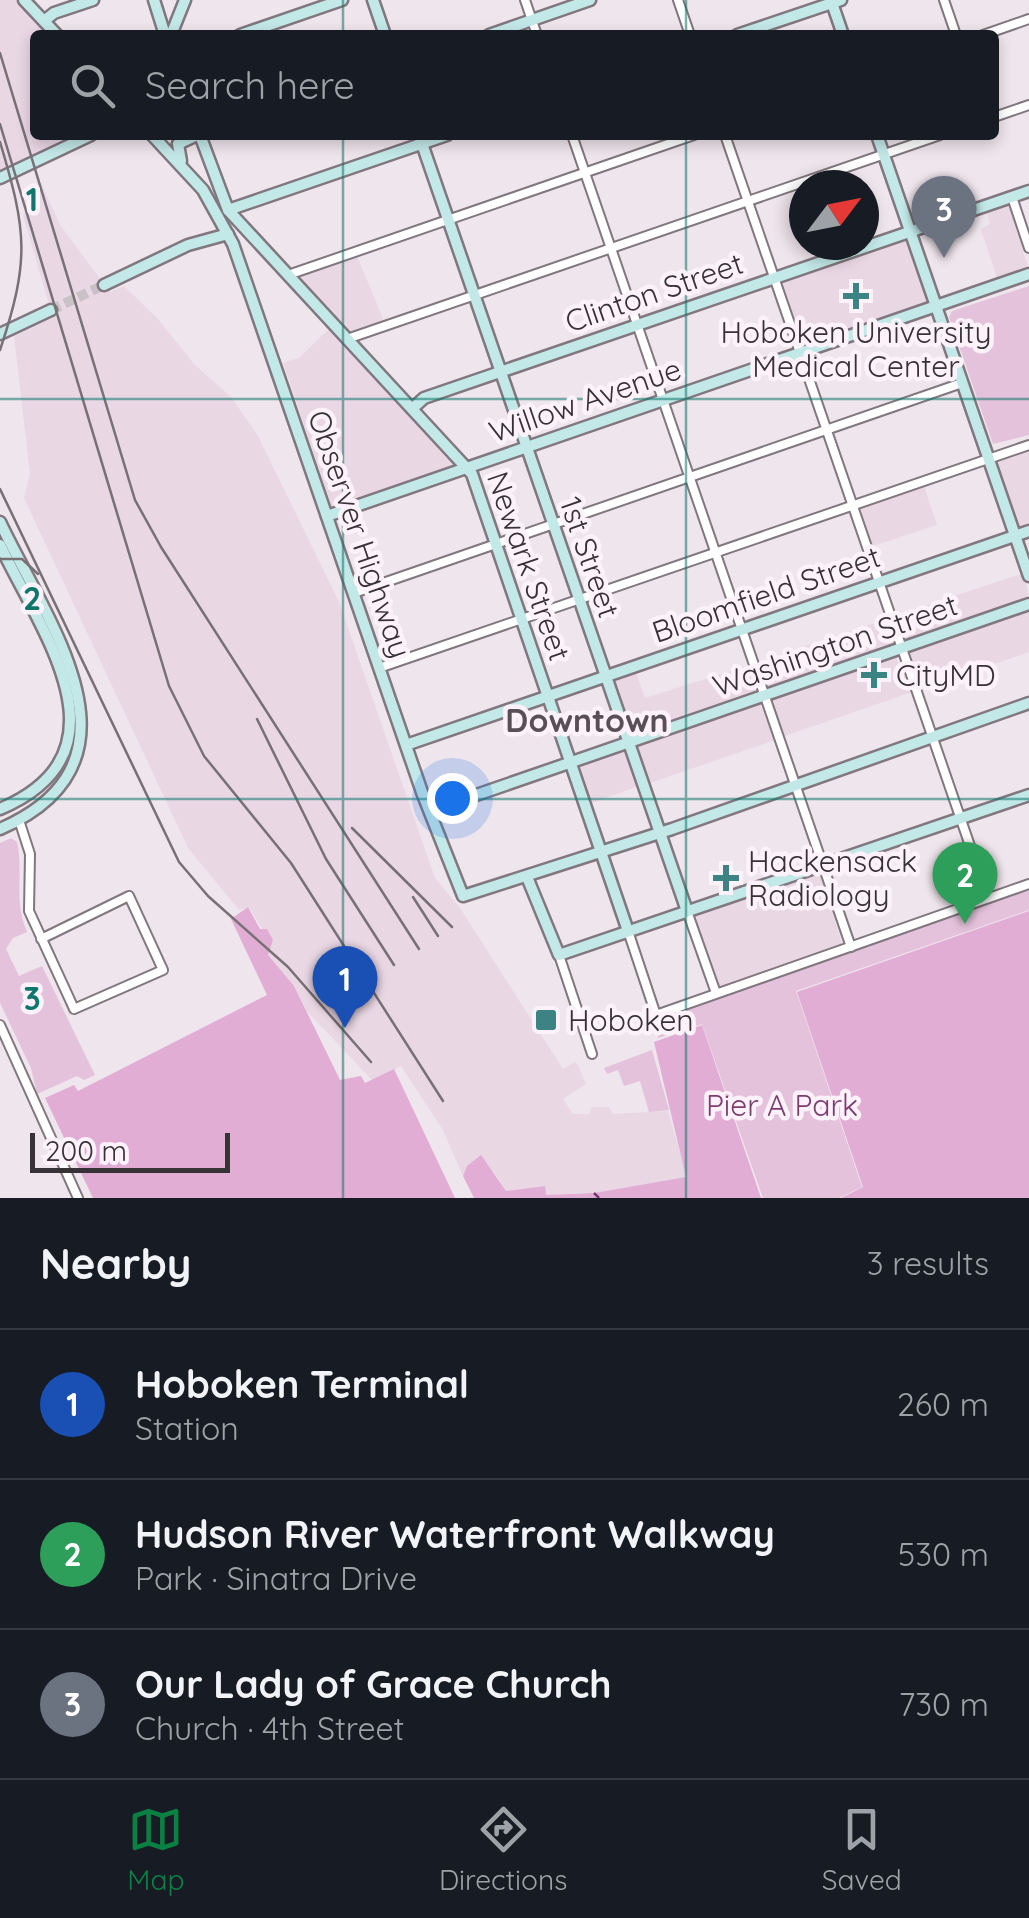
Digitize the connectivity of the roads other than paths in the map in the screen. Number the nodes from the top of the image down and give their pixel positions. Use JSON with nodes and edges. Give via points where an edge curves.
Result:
{"nodes":[{"id":1,"x":24,"y":0,"type":"edge"},
{"id":2,"x":93,"y":0,"type":"edge"},
{"id":3,"x":154,"y":0,"type":"edge"},
{"id":4,"x":185,"y":0,"type":"edge"},
{"id":5,"x":342,"y":0,"type":"edge"},
{"id":6,"x":373,"y":0,"type":"edge"},
{"id":7,"x":525,"y":0,"type":"edge"},
{"id":8,"x":590,"y":0,"type":"edge"},
{"id":9,"x":678,"y":0,"type":"edge"},
{"id":10,"x":944,"y":0,"type":"edge"},
{"id":11,"x":835,"y":1,"type":"edge"},
{"id":12,"x":532,"y":20,"type":"junction"},
{"id":13,"x":1029,"y":20,"type":"edge"},
{"id":14,"x":44,"y":22,"type":"junction"},
{"id":15,"x":52,"y":30,"type":"edge"},
{"id":16,"x":166,"y":30,"type":"edge"},
{"id":17,"x":170,"y":30,"type":"edge"},
{"id":18,"x":255,"y":30,"type":"edge"},
{"id":19,"x":383,"y":30,"type":"edge"},
{"id":20,"x":503,"y":30,"type":"edge"},
{"id":21,"x":535,"y":30,"type":"edge"},
{"id":22,"x":688,"y":30,"type":"edge"},
{"id":23,"x":751,"y":30,"type":"edge"},
{"id":24,"x":841,"y":30,"type":"edge"},
{"id":25,"x":954,"y":30,"type":"edge"},
{"id":26,"x":998,"y":30,"type":"edge"},
{"id":27,"x":1029,"y":104,"type":"edge"},
{"id":28,"x":999,"y":115,"type":"edge"},
{"id":29,"x":80,"y":140,"type":"edge"},
{"id":30,"x":157,"y":140,"type":"edge"},
{"id":31,"x":187,"y":140,"type":"edge"},
{"id":32,"x":201,"y":140,"type":"edge"},
{"id":33,"x":420,"y":140,"type":"edge"},
{"id":34,"x":574,"y":140,"type":"edge"},
{"id":35,"x":679,"y":140,"type":"edge"},
{"id":36,"x":726,"y":140,"type":"edge"},
{"id":37,"x":879,"y":140,"type":"edge"},
{"id":38,"x":926,"y":140,"type":"edge"},
{"id":39,"x":886,"y":154,"type":"junction"},
{"id":40,"x":182,"y":166,"type":"junction"},
{"id":41,"x":584,"y":172,"type":"junction"},
{"id":42,"x":0,"y":178,"type":"edge"},
{"id":43,"x":1029,"y":190,"type":"edge"},
{"id":44,"x":1012,"y":197,"type":"junction"},
{"id":45,"x":748,"y":201,"type":"junction"},
{"id":46,"x":228,"y":210,"type":"junction"},
{"id":47,"x":449,"y":219,"type":"junction"},
{"id":48,"x":911,"y":230,"type":"junction"},
{"id":49,"x":228,"y":234,"type":"junction"},
{"id":50,"x":611,"y":248,"type":"junction"},
{"id":51,"x":1029,"y":248,"type":"edge"},
{"id":52,"x":1029,"y":274,"type":"edge"},
{"id":53,"x":288,"y":276,"type":"junction"},
{"id":54,"x":774,"y":276,"type":"junction"},
{"id":55,"x":104,"y":285,"type":"tunnel mouth"},
{"id":56,"x":474,"y":295,"type":"junction"},
{"id":57,"x":936,"y":306,"type":"junction"},
{"id":58,"x":51,"y":310,"type":"tunnel mouth"},
{"id":59,"x":638,"y":324,"type":"junction"},
{"id":60,"x":0,"y":334,"type":"edge"},
{"id":61,"x":347,"y":339,"type":"junction"},
{"id":62,"x":800,"y":353,"type":"junction"},
{"id":63,"x":501,"y":372,"type":"junction"},
{"id":64,"x":962,"y":382,"type":"junction"},
{"id":65,"x":663,"y":400,"type":"junction"},
{"id":66,"x":413,"y":408,"type":"junction"},
{"id":67,"x":826,"y":430,"type":"junction"},
{"id":68,"x":1029,"y":445,"type":"edge"},
{"id":69,"x":526,"y":447,"type":"junction"},
{"id":70,"x":988,"y":458,"type":"junction"},
{"id":71,"x":468,"y":467,"type":"junction"},
{"id":72,"x":690,"y":476,"type":"junction"},
{"id":73,"x":853,"y":506,"type":"junction"},
{"id":74,"x":328,"y":516,"type":"junction"},
{"id":75,"x":0,"y":522,"type":"edge"},
{"id":76,"x":552,"y":523,"type":"junction"},
{"id":77,"x":1029,"y":531,"type":"edge"},
{"id":78,"x":1014,"y":535,"type":"junction"},
{"id":79,"x":496,"y":542,"type":"junction"},
{"id":80,"x":0,"y":545,"type":"edge"},
{"id":81,"x":716,"y":552,"type":"junction"},
{"id":82,"x":1029,"y":576,"type":"edge"},
{"id":83,"x":23,"y":581,"type":"junction"},
{"id":84,"x":878,"y":582,"type":"junction"},
{"id":85,"x":354,"y":593,"type":"junction"},
{"id":86,"x":578,"y":600,"type":"junction"},
{"id":87,"x":1029,"y":604,"type":"edge"},
{"id":88,"x":521,"y":619,"type":"junction"},
{"id":89,"x":742,"y":629,"type":"junction"},
{"id":90,"x":900,"y":648,"type":"junction"},
{"id":91,"x":379,"y":668,"type":"junction"},
{"id":92,"x":604,"y":676,"type":"junction"},
{"id":93,"x":765,"y":695,"type":"junction"},
{"id":94,"x":548,"y":696,"type":"junction"},
{"id":95,"x":1029,"y":704,"type":"edge"},
{"id":96,"x":932,"y":738,"type":"junction"},
{"id":97,"x":627,"y":742,"type":"junction"},
{"id":98,"x":406,"y":745,"type":"junction"},
{"id":99,"x":571,"y":762,"type":"junction"},
{"id":100,"x":796,"y":785,"type":"junction"},
{"id":101,"x":1029,"y":795,"type":"edge"},
{"id":102,"x":5,"y":806,"type":"edge"},
{"id":103,"x":430,"y":811,"type":"junction"},
{"id":104,"x":960,"y":818,"type":"junction"},
{"id":105,"x":19,"y":820,"type":"junction"},
{"id":106,"x":0,"y":829,"type":"edge"},
{"id":107,"x":660,"y":832,"type":"junction"},
{"id":108,"x":601,"y":850,"type":"junction"},
{"id":109,"x":822,"y":864,"type":"junction"},
{"id":110,"x":527,"y":877,"type":"junction"},
{"id":111,"x":1029,"y":884,"type":"edge"},
{"id":112,"x":988,"y":898,"type":"junction"},
{"id":113,"x":687,"y":910,"type":"junction"},
{"id":114,"x":628,"y":931,"type":"junction"},
{"id":115,"x":42,"y":938,"type":"junction"},
{"id":116,"x":851,"y":947,"type":"junction"},
{"id":117,"x":558,"y":955,"type":"junction"},
{"id":118,"x":716,"y":994,"type":"junction"},
{"id":119,"x":0,"y":1025,"type":"edge"},
{"id":120,"x":10,"y":1046,"type":"junction"},
{"id":121,"x":0,"y":1051,"type":"edge"},
{"id":122,"x":592,"y":1054,"type":"dead end"},
{"id":123,"x":78,"y":1198,"type":"edge"}],
"edges":[{"from":1,"to":14,"type":"street"},
{"from":2,"to":14,"type":"street"},
{"from":3,"to":16,"type":"street"},
{"from":4,"to":17,"type":"street"},
{"from":5,"to":18,"type":"street"},
{"from":6,"to":19,"type":"street"},
{"from":7,"to":12,"type":"street"},
{"from":8,"to":12,"type":"street"},
{"from":9,"to":22,"type":"street"},
{"from":10,"to":25,"type":"street"},
{"from":11,"to":23,"type":"street"},
{"from":11,"to":24,"type":"street"},
{"from":12,"to":20,"type":"street"},
{"from":12,"to":21,"type":"street"},
{"from":13,"to":26,"type":"street"},
{"from":14,"to":15,"type":"street"},
{"from":27,"to":28,"type":"street"},
{"from":29,"to":42,"type":"street"},
{"from":30,"to":40,"type":"street"},
{"from":31,"to":40,"type":"street","via":[[178,144]]},
{"from":32,"to":46,"type":"street"},
{"from":33,"to":46,"type":"street"},
{"from":33,"to":47,"type":"street","name":"1st Street"},
{"from":34,"to":41,"type":"street"},
{"from":35,"to":41,"type":"street"},
{"from":36,"to":45,"type":"street"},
{"from":37,"to":39,"type":"street"},
{"from":38,"to":39,"type":"street"},
{"from":39,"to":45,"type":"street"},
{"from":39,"to":48,"type":"street"},
{"from":40,"to":49,"type":"street","name":"Observer Highway"},
{"from":41,"to":47,"type":"street"},
{"from":41,"to":50,"type":"street"},
{"from":43,"to":44,"type":"street","name":"Clinton Street"},
{"from":44,"to":48,"type":"street","name":"Clinton Street"},
{"from":44,"to":51,"type":"street"},
{"from":45,"to":50,"type":"street"},
{"from":45,"to":54,"type":"street"},
{"from":46,"to":53,"type":"street","name":"Newark Street"},
{"from":47,"to":53,"type":"street"},
{"from":47,"to":56,"type":"street","name":"1st Street"},
{"from":48,"to":54,"type":"street","name":"Clinton Street"},
{"from":48,"to":57,"type":"street"},
{"from":49,"to":55,"type":"street","via":[[188,245]]},
{"from":49,"to":74,"type":"street","name":"Observer Highway"},
{"from":50,"to":56,"type":"street"},
{"from":50,"to":59,"type":"street"},
{"from":52,"to":57,"type":"street","name":"Willow Avenue"},
{"from":53,"to":61,"type":"street","name":"Newark Street"},
{"from":54,"to":59,"type":"street","name":"Clinton Street"},
{"from":54,"to":62,"type":"street"},
{"from":56,"to":61,"type":"street"},
{"from":56,"to":63,"type":"street","name":"1st Street"},
{"from":57,"to":62,"type":"street","name":"Willow Avenue"},
{"from":57,"to":64,"type":"street"},
{"from":58,"to":60,"type":"street"},
{"from":59,"to":63,"type":"street","name":"Clinton Street"},
{"from":59,"to":65,"type":"street"},
{"from":61,"to":66,"type":"street","name":"Newark Street"},
{"from":62,"to":65,"type":"street","name":"Willow Avenue"},
{"from":62,"to":67,"type":"street"},
{"from":63,"to":66,"type":"street","name":"Clinton Street","via":[[424,398]]},
{"from":63,"to":69,"type":"street","name":"1st Street"},
{"from":64,"to":67,"type":"street"},
{"from":64,"to":70,"type":"street"},
{"from":65,"to":69,"type":"street","name":"Willow Avenue"},
{"from":65,"to":72,"type":"street"},
{"from":66,"to":71,"type":"street","name":"Newark Street"},
{"from":67,"to":72,"type":"street"},
{"from":67,"to":73,"type":"street"},
{"from":68,"to":70,"type":"street"},
{"from":69,"to":71,"type":"street","name":"Willow Avenue"},
{"from":69,"to":76,"type":"street","name":"1st Street"},
{"from":70,"to":73,"type":"street"},
{"from":70,"to":78,"type":"street"},
{"from":71,"to":74,"type":"street","name":"Willow Avenue"},
{"from":71,"to":79,"type":"street","name":"Newark Street"},
{"from":72,"to":76,"type":"street"},
{"from":72,"to":81,"type":"street"},
{"from":73,"to":81,"type":"street"},
{"from":73,"to":84,"type":"street"},
{"from":74,"to":85,"type":"street","name":"Observer Highway"},
{"from":75,"to":83,"type":"street"},
{"from":76,"to":79,"type":"street"},
{"from":76,"to":86,"type":"street","name":"1st Street"},
{"from":77,"to":78,"type":"street","name":"Bloomfield Street"},
{"from":78,"to":82,"type":"street"},
{"from":78,"to":84,"type":"street","name":"Bloomfield Street"},
{"from":79,"to":85,"type":"street"},
{"from":79,"to":88,"type":"street","name":"Newark Street"},
{"from":80,"to":83,"type":"street"},
{"from":81,"to":86,"type":"street"},
{"from":81,"to":89,"type":"street"},
{"from":83,"to":102,"type":"street","via":[[67,687],[72,720],[54,772]]},
{"from":83,"to":105,"type":"street","via":[[74,680],[84,724],[69,776],[44,806]]},
{"from":84,"to":89,"type":"street","name":"Bloomfield Street"},
{"from":84,"to":90,"type":"street"},
{"from":85,"to":91,"type":"street","name":"Observer Highway"},
{"from":86,"to":88,"type":"street"},
{"from":86,"to":92,"type":"street","name":"1st Street"},
{"from":87,"to":90,"type":"street","name":"Washington Street"},
{"from":88,"to":91,"type":"street"},
{"from":88,"to":94,"type":"street","name":"Newark Street"},
{"from":89,"to":92,"type":"street","name":"Bloomfield Street"},
{"from":89,"to":93,"type":"street"},
{"from":90,"to":93,"type":"street","name":"Washington Street"},
{"from":90,"to":96,"type":"street"},
{"from":91,"to":98,"type":"street","name":"Observer Highway"},
{"from":92,"to":94,"type":"street","name":"Bloomfield Street"},
{"from":92,"to":97,"type":"street","name":"1st Street"},
{"from":93,"to":97,"type":"street","name":"Washington Street"},
{"from":93,"to":100,"type":"street"},
{"from":94,"to":98,"type":"street","name":"Bloomfield Street"},
{"from":94,"to":99,"type":"street","name":"Newark Street"},
{"from":95,"to":96,"type":"street"},
{"from":96,"to":100,"type":"street"},
{"from":96,"to":104,"type":"street"},
{"from":97,"to":99,"type":"street","name":"Washington Street"},
{"from":97,"to":107,"type":"street","name":"1st Street"},
{"from":98,"to":103,"type":"street","name":"Observer Highway"},
{"from":99,"to":103,"type":"street","name":"Washington Street"},
{"from":99,"to":108,"type":"street","name":"Newark Street"},
{"from":100,"to":107,"type":"street"},
{"from":100,"to":109,"type":"street"},
{"from":101,"to":104,"type":"street"},
{"from":102,"to":105,"type":"street"},
{"from":103,"to":110,"type":"street","name":"Observer Highway","via":[[464,897]]},
{"from":104,"to":109,"type":"street"},
{"from":104,"to":112,"type":"street"},
{"from":105,"to":106,"type":"street"},
{"from":105,"to":115,"type":"street","via":[[30,854],[28,906]]},
{"from":107,"to":108,"type":"street"},
{"from":107,"to":113,"type":"street","name":"1st Street"},
{"from":108,"to":110,"type":"street"},
{"from":108,"to":114,"type":"street","name":"Newark Street"},
{"from":109,"to":113,"type":"street"},
{"from":109,"to":116,"type":"street"},
{"from":110,"to":117,"type":"street"},
{"from":111,"to":112,"type":"street"},
{"from":112,"to":116,"type":"street"},
{"from":113,"to":114,"type":"street"},
{"from":113,"to":118,"type":"street","name":"1st Street"},
{"from":114,"to":117,"type":"street"},
{"from":114,"to":118,"type":"street","name":"Newark Street","via":[[656,1014]]},
{"from":115,"to":115,"type":"street","via":[[129,896],[163,970],[77,1010]]},
{"from":116,"to":118,"type":"street"},
{"from":117,"to":122,"type":"street"},
{"from":119,"to":120,"type":"street"},
{"from":120,"to":121,"type":"street"},
{"from":120,"to":123,"type":"street"}]}
